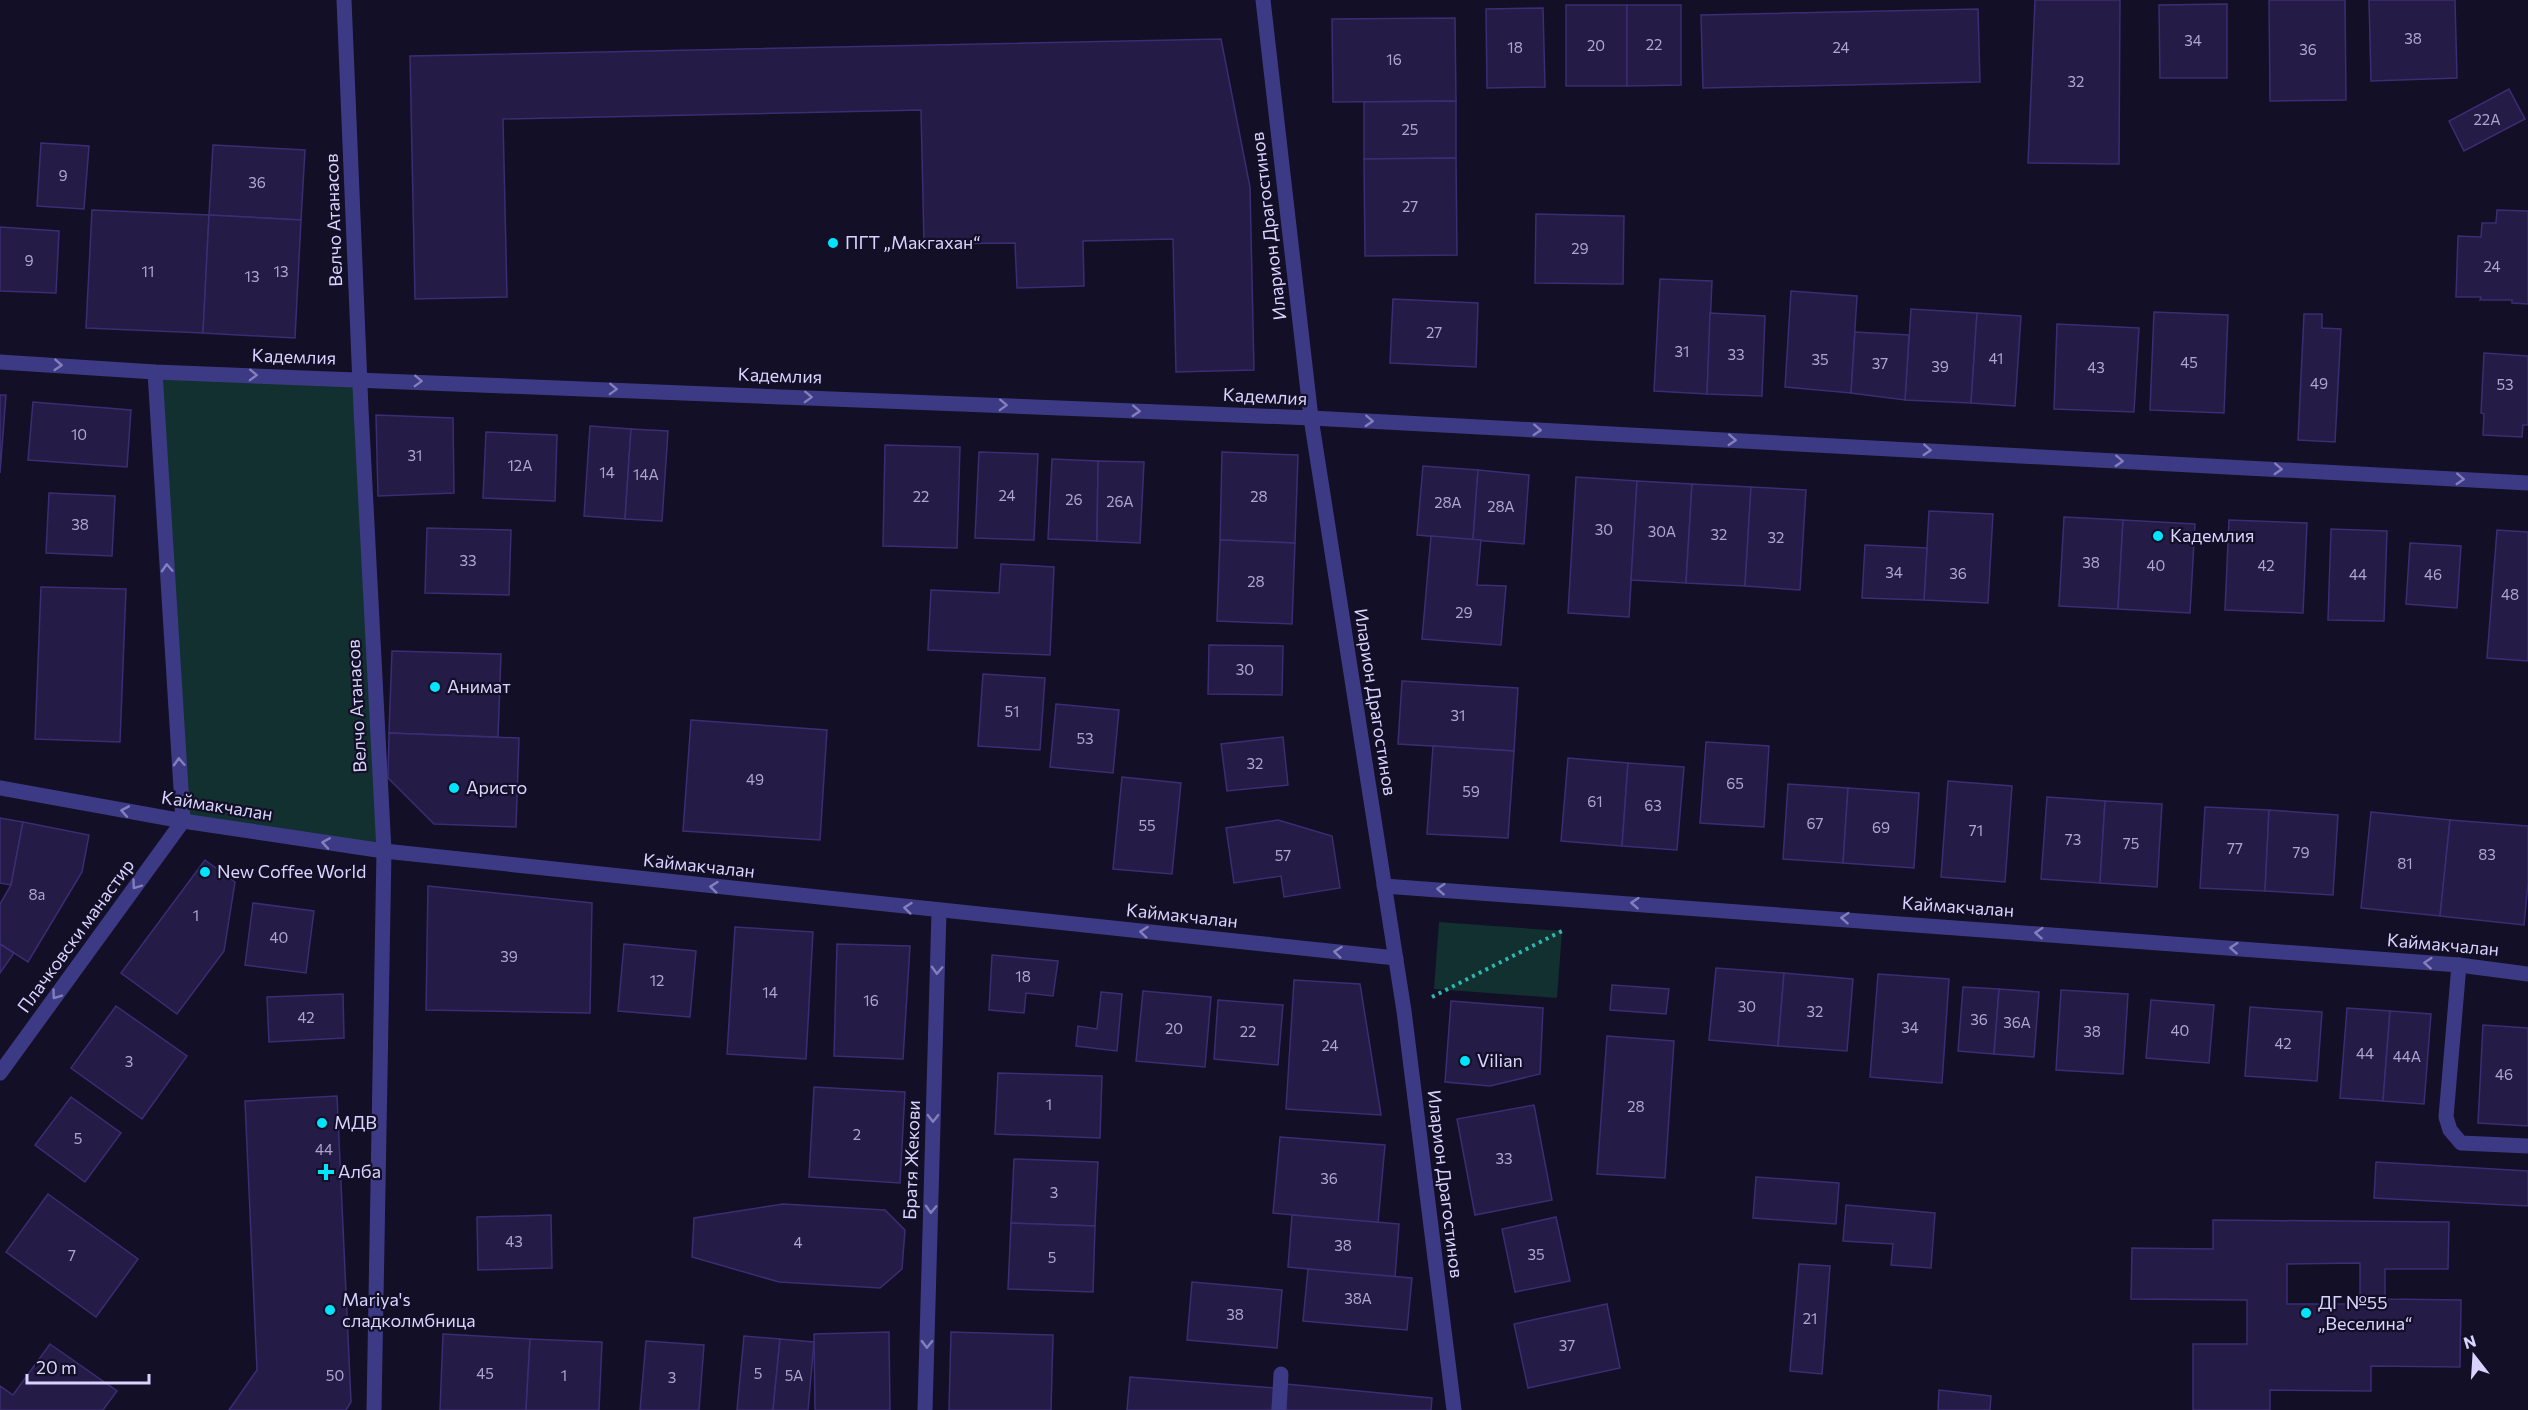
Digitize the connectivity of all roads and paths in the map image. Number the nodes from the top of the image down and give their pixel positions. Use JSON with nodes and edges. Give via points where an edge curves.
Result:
{"nodes":[{"id":1,"x":344,"y":0,"type":"edge"},
{"id":2,"x":1263,"y":0,"type":"edge"},
{"id":3,"x":0,"y":362,"type":"edge"},
{"id":4,"x":155,"y":372,"type":"junction"},
{"id":5,"x":360,"y":379,"type":"junction"},
{"id":6,"x":1311,"y":418,"type":"junction"},
{"id":7,"x":2528,"y":483,"type":"edge"},
{"id":8,"x":0,"y":788,"type":"edge"},
{"id":9,"x":183,"y":821,"type":"junction"},
{"id":10,"x":384,"y":851,"type":"junction"},
{"id":11,"x":1384,"y":885,"type":"junction"},
{"id":12,"x":939,"y":911,"type":"junction"},
{"id":13,"x":1569,"y":927,"type":"dead end"},
{"id":14,"x":1396,"y":958,"type":"junction"},
{"id":15,"x":2459,"y":965,"type":"junction"},
{"id":16,"x":2528,"y":974,"type":"edge"},
{"id":17,"x":1404,"y":1011,"type":"junction"},
{"id":18,"x":0,"y":1073,"type":"edge"},
{"id":19,"x":2528,"y":1146,"type":"edge"},
{"id":20,"x":1281,"y":1374,"type":"dead end"},
{"id":21,"x":374,"y":1410,"type":"edge"},
{"id":22,"x":925,"y":1410,"type":"edge"},
{"id":23,"x":1279,"y":1410,"type":"edge"},
{"id":24,"x":1454,"y":1410,"type":"edge"}],
"edges":[{"from":1,"to":5,"type":"street","name":"Велчо Атанасов"},
{"from":2,"to":6,"type":"street","name":"Иларион Драгостинов"},
{"from":3,"to":4,"type":"street","name":"Кадемлия","one_way":true},
{"from":4,"to":5,"type":"street","name":"Кадемлия","one_way":true},
{"from":9,"to":4,"type":"street","one_way":true},
{"from":5,"to":6,"type":"street","name":"Кадемлия","one_way":true},
{"from":5,"to":10,"type":"street","name":"Велчо Атанасов"},
{"from":6,"to":7,"type":"street","name":"Кадемлия","one_way":true},
{"from":6,"to":11,"type":"street","name":"Иларион Драгостинов"},
{"from":9,"to":8,"type":"street","name":"Каймакчалан","one_way":true},
{"from":10,"to":9,"type":"street","name":"Каймакчалан","one_way":true},
{"from":9,"to":18,"type":"street","name":"Плачковски манастир","one_way":true},
{"from":12,"to":10,"type":"street","name":"Каймакчалан","one_way":true},
{"from":10,"to":21,"type":"street","name":"Велчо Атанасов"},
{"from":11,"to":14,"type":"street","name":"Иларион Драгостинов"},
{"from":15,"to":11,"type":"street","name":"Каймакчалан","one_way":true},
{"from":14,"to":12,"type":"street","name":"Каймакчалан","one_way":true},
{"from":12,"to":22,"type":"street","name":"Братя Жекови","one_way":true},
{"from":13,"to":17,"type":"path"},
{"from":14,"to":17,"type":"street","name":"Иларион Драгостинов"},
{"from":15,"to":16,"type":"street","name":"Каймакчалан"},
{"from":15,"to":19,"type":"street","via":[[2446,1117],[2450,1130],[2461,1143]]},
{"from":17,"to":24,"type":"street","name":"Иларион Драгостинов"},
{"from":20,"to":23,"type":"street"}]}
